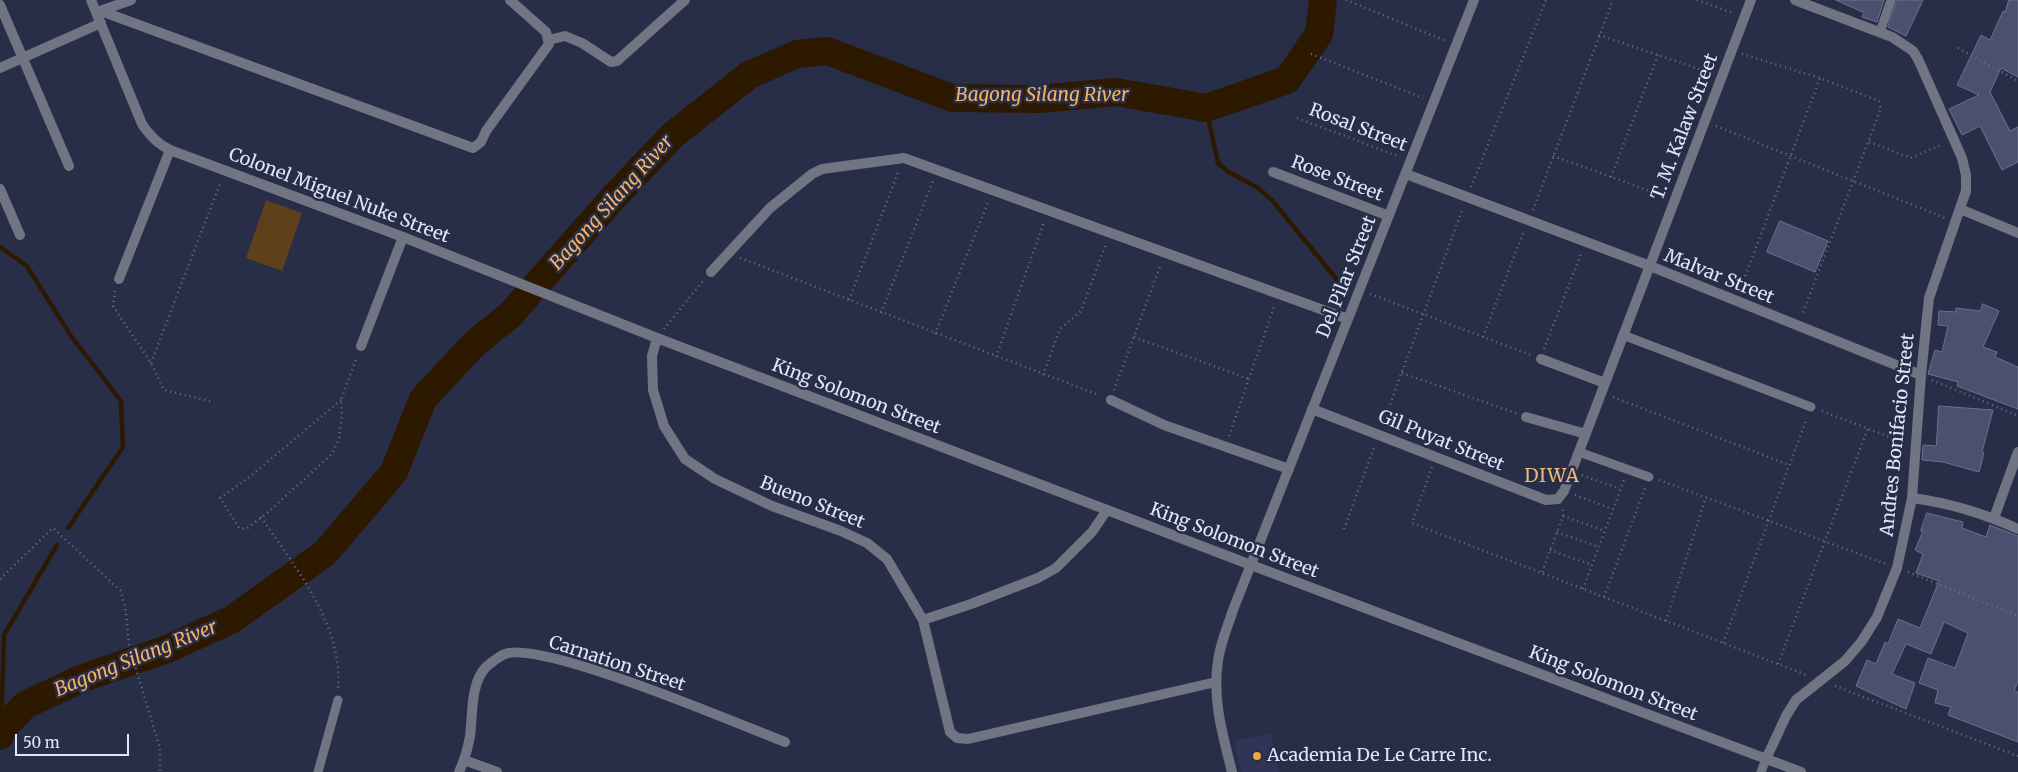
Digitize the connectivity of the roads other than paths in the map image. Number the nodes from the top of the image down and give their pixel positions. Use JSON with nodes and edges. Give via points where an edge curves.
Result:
{"nodes":[{"id":1,"x":91,"y":0,"type":"edge"},
{"id":2,"x":130,"y":0,"type":"edge"},
{"id":3,"x":510,"y":0,"type":"edge"},
{"id":4,"x":685,"y":0,"type":"edge"},
{"id":5,"x":1474,"y":0,"type":"edge"},
{"id":6,"x":1750,"y":0,"type":"edge"},
{"id":7,"x":1795,"y":0,"type":"edge"},
{"id":8,"x":1891,"y":0,"type":"edge"},
{"id":9,"x":0,"y":5,"type":"edge"},
{"id":10,"x":99,"y":12,"type":"junction"},
{"id":11,"x":101,"y":23,"type":"junction"},
{"id":12,"x":1880,"y":32,"type":"junction"},
{"id":13,"x":549,"y":40,"type":"junction"},
{"id":14,"x":22,"y":58,"type":"junction"},
{"id":15,"x":0,"y":68,"type":"edge"},
{"id":16,"x":170,"y":150,"type":"junction"},
{"id":17,"x":68,"y":166,"type":"dead end"},
{"id":18,"x":1273,"y":172,"type":"dead end"},
{"id":19,"x":1406,"y":174,"type":"junction"},
{"id":20,"x":0,"y":189,"type":"edge"},
{"id":21,"x":1960,"y":210,"type":"junction"},
{"id":22,"x":1389,"y":216,"type":"junction"},
{"id":23,"x":2018,"y":233,"type":"edge"},
{"id":24,"x":20,"y":235,"type":"dead end"},
{"id":25,"x":403,"y":237,"type":"junction"},
{"id":26,"x":1650,"y":266,"type":"junction"},
{"id":27,"x":710,"y":272,"type":"road end"},
{"id":28,"x":119,"y":279,"type":"road end"},
{"id":29,"x":1348,"y":319,"type":"junction"},
{"id":30,"x":1623,"y":335,"type":"junction"},
{"id":31,"x":657,"y":338,"type":"junction"},
{"id":32,"x":361,"y":346,"type":"road end"},
{"id":33,"x":1541,"y":359,"type":"road end"},
{"id":34,"x":1921,"y":375,"type":"junction"},
{"id":35,"x":1603,"y":388,"type":"junction"},
{"id":36,"x":1111,"y":400,"type":"road end"},
{"id":37,"x":1811,"y":407,"type":"road end"},
{"id":38,"x":1312,"y":408,"type":"junction"},
{"id":39,"x":1526,"y":417,"type":"road end"},
{"id":40,"x":1586,"y":434,"type":"junction"},
{"id":41,"x":1579,"y":452,"type":"junction"},
{"id":42,"x":2018,"y":452,"type":"edge"},
{"id":43,"x":1289,"y":469,"type":"junction"},
{"id":44,"x":1649,"y":477,"type":"road end"},
{"id":45,"x":1561,"y":495,"type":"joint"},
{"id":46,"x":1912,"y":498,"type":"junction"},
{"id":47,"x":1107,"y":510,"type":"junction"},
{"id":48,"x":1994,"y":518,"type":"junction"},
{"id":49,"x":2018,"y":529,"type":"edge"},
{"id":50,"x":1251,"y":565,"type":"junction"},
{"id":51,"x":924,"y":620,"type":"junction"},
{"id":52,"x":1216,"y":682,"type":"junction"},
{"id":53,"x":338,"y":700,"type":"road end"},
{"id":54,"x":785,"y":742,"type":"dead end"},
{"id":55,"x":1766,"y":758,"type":"junction"},
{"id":56,"x":464,"y":760,"type":"junction"},
{"id":57,"x":318,"y":772,"type":"edge"},
{"id":58,"x":459,"y":772,"type":"edge"},
{"id":59,"x":497,"y":772,"type":"edge"},
{"id":60,"x":1232,"y":772,"type":"edge"},
{"id":61,"x":1762,"y":772,"type":"edge"},
{"id":62,"x":1801,"y":772,"type":"edge"}],
"edges":[{"from":1,"to":10,"type":"street","name":"Colonel Miguel Nuke Street"},
{"from":2,"to":10,"type":"street"},
{"from":3,"to":13,"type":"street","via":[[546,32]]},
{"from":4,"to":13,"type":"street","via":[[617,61],[611,62],[582,42],[565,36]]},
{"from":5,"to":19,"type":"street","name":"Del Pilar Street"},
{"from":6,"to":26,"type":"street","name":"T. M. Kalaw Street"},
{"from":7,"to":12,"type":"street","name":"Andres Bonifacio Street"},
{"from":8,"to":12,"type":"lane"},
{"from":9,"to":14,"type":"street"},
{"from":10,"to":11,"type":"street","name":"Colonel Miguel Nuke Street"},
{"from":10,"to":13,"type":"street","via":[[471,148],[480,142],[548,47]]},
{"from":11,"to":14,"type":"street"},
{"from":11,"to":16,"type":"street","name":"Colonel Miguel Nuke Street","via":[[142,124],[150,136]]},
{"from":12,"to":21,"type":"street","name":"Andres Bonifacio Street","via":[[1913,50],[1954,139],[1966,175],[1966,191]]},
{"from":14,"to":15,"type":"street"},
{"from":14,"to":17,"type":"street"},
{"from":16,"to":25,"type":"street","name":"Colonel Miguel Nuke Street"},
{"from":16,"to":28,"type":"street"},
{"from":18,"to":22,"type":"street","name":"Rose Street"},
{"from":19,"to":22,"type":"street","name":"Del Pilar Street"},
{"from":19,"to":26,"type":"street","name":"Malvar Street"},
{"from":20,"to":24,"type":"street"},
{"from":21,"to":23,"type":"street"},
{"from":21,"to":34,"type":"street","name":"Andres Bonifacio Street","via":[[1929,298]]},
{"from":22,"to":29,"type":"street","name":"Del Pilar Street"},
{"from":25,"to":31,"type":"street","name":"Colonel Miguel Nuke Street"},
{"from":25,"to":32,"type":"street"},
{"from":26,"to":30,"type":"street","name":"T. M. Kalaw Street"},
{"from":26,"to":34,"type":"street","name":"Malvar Street"},
{"from":27,"to":29,"type":"street","via":[[770,208],[812,174],[904,158]]},
{"from":29,"to":38,"type":"street","name":"Del Pilar Street"},
{"from":30,"to":35,"type":"street","name":"T. M. Kalaw Street"},
{"from":30,"to":37,"type":"lane"},
{"from":31,"to":47,"type":"street","name":"King Solomon Street"},
{"from":31,"to":51,"type":"street","name":"Bueno Street","via":[[652,356],[653,390],[664,426],[685,459],[715,479],[772,506],[867,543],[887,559]]},
{"from":33,"to":35,"type":"street"},
{"from":34,"to":46,"type":"street","name":"Andres Bonifacio Street"},
{"from":35,"to":40,"type":"street","name":"T. M. Kalaw Street"},
{"from":36,"to":43,"type":"street","via":[[1164,426]]},
{"from":38,"to":43,"type":"street","name":"Del Pilar Street"},
{"from":38,"to":45,"type":"street","name":"Gil Puyat Street","via":[[1546,500]]},
{"from":39,"to":40,"type":"street"},
{"from":40,"to":41,"type":"street","name":"T. M. Kalaw Street"},
{"from":41,"to":44,"type":"lane"},
{"from":41,"to":45,"type":"street","name":"T. M. Kalaw Street"},
{"from":42,"to":48,"type":"street"},
{"from":43,"to":50,"type":"street","name":"Del Pilar Street"},
{"from":46,"to":48,"type":"street","via":[[1945,502]]},
{"from":46,"to":55,"type":"street","name":"Andres Bonifacio Street","via":[[1898,568],[1877,617],[1845,661],[1796,700]]},
{"from":47,"to":50,"type":"street","name":"King Solomon Street"},
{"from":47,"to":51,"type":"street","via":[[1092,532],[1056,568],[1038,578]]},
{"from":48,"to":49,"type":"street"},
{"from":50,"to":52,"type":"street","via":[[1224,636]]},
{"from":50,"to":55,"type":"street","name":"King Solomon Street"},
{"from":51,"to":52,"type":"street","name":"Bueno Street","via":[[950,732],[957,738],[968,739]]},
{"from":52,"to":60,"type":"street","via":[[1216,700]]},
{"from":53,"to":57,"type":"lane"},
{"from":54,"to":56,"type":"street","name":"Carnation Street","via":[[567,662],[532,654],[505,654],[485,668],[475,688],[470,738]]},
{"from":55,"to":61,"type":"lane","name":"Andres Bonifacio Street"},
{"from":55,"to":62,"type":"street","name":"King Solomon Street"},
{"from":56,"to":58,"type":"street","name":"Carnation Street"},
{"from":56,"to":59,"type":"street"}]}
